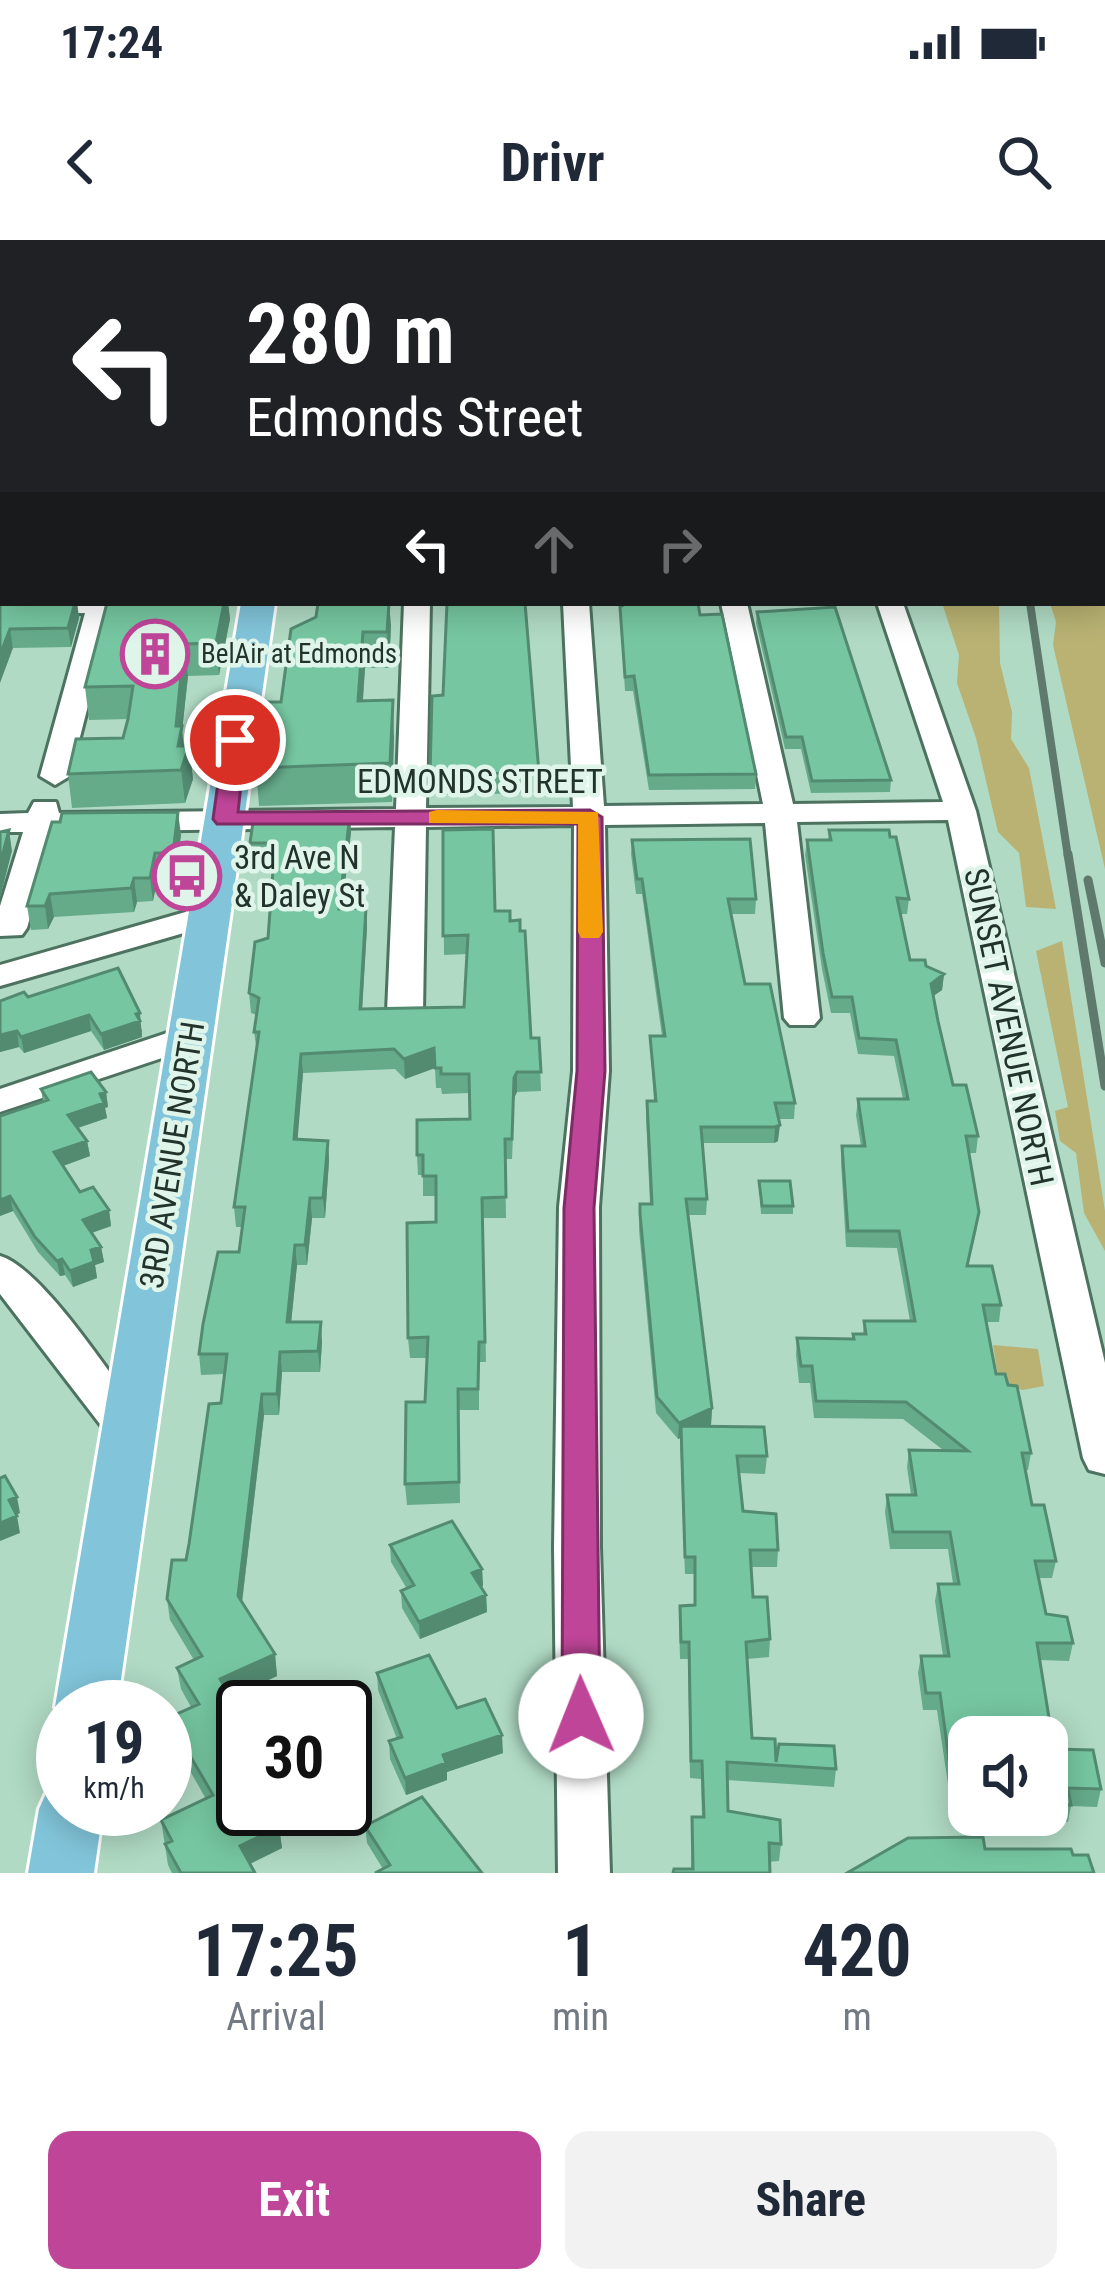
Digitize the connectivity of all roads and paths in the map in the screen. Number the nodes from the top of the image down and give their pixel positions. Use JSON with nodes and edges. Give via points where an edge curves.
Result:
{"nodes":[{"id":1,"x":99,"y":606,"type":"edge"},
{"id":2,"x":258,"y":606,"type":"edge"},
{"id":3,"x":417,"y":606,"type":"edge"},
{"id":4,"x":576,"y":606,"type":"edge"},
{"id":5,"x":735,"y":606,"type":"edge"},
{"id":6,"x":891,"y":606,"type":"edge"},
{"id":7,"x":55,"y":776,"type":"dead end"},
{"id":8,"x":962,"y":811,"type":"junction"},
{"id":9,"x":780,"y":813,"type":"junction"},
{"id":10,"x":44,"y":815,"type":"junction"},
{"id":11,"x":590,"y":817,"type":"junction"},
{"id":12,"x":411,"y":818,"type":"junction"},
{"id":13,"x":225,"y":819,"type":"junction"},
{"id":14,"x":0,"y":823,"type":"edge"},
{"id":15,"x":210,"y":915,"type":"junction"},
{"id":16,"x":10,"y":928,"type":"dead end"},
{"id":17,"x":0,"y":976,"type":"edge"},
{"id":18,"x":405,"y":1012,"type":"edge"},
{"id":19,"x":802,"y":1018,"type":"dead end"},
{"id":20,"x":191,"y":1036,"type":"junction"},
{"id":21,"x":0,"y":1101,"type":"edge"},
{"id":22,"x":0,"y":1270,"type":"edge"},
{"id":23,"x":128,"y":1430,"type":"junction"},
{"id":24,"x":1105,"y":1458,"type":"edge"},
{"id":25,"x":90,"y":1680,"type":"edge"},
{"id":26,"x":66,"y":1836,"type":"edge"},
{"id":27,"x":61,"y":1873,"type":"edge"},
{"id":28,"x":584,"y":1873,"type":"edge"}],
"edges":[{"from":1,"to":7,"type":"street"},
{"from":2,"to":13,"type":"main road","name":"3RD AVENUE NORTH"},
{"from":3,"to":12,"type":"street"},
{"from":4,"to":11,"type":"street"},
{"from":5,"to":9,"type":"street"},
{"from":6,"to":8,"type":"street","name":"SUNSET AVENUE NORTH"},
{"from":8,"to":9,"type":"street","name":"EDMONDS STREET"},
{"from":8,"to":24,"type":"street","name":"SUNSET AVENUE NORTH"},
{"from":9,"to":11,"type":"street","name":"EDMONDS STREET"},
{"from":9,"to":19,"type":"street"},
{"from":10,"to":13,"type":"street","name":"EDMONDS STREET"},
{"from":10,"to":14,"type":"street","name":"EDMONDS STREET"},
{"from":10,"to":16,"type":"street"},
{"from":11,"to":12,"type":"street","name":"EDMONDS STREET"},
{"from":11,"to":28,"type":"street","via":[[591,1071],[579,1208]]},
{"from":12,"to":13,"type":"street","name":"EDMONDS STREET"},
{"from":12,"to":18,"type":"street"},
{"from":13,"to":15,"type":"main road","name":"3RD AVENUE NORTH"},
{"from":15,"to":17,"type":"street"},
{"from":15,"to":20,"type":"main road","name":"3RD AVENUE NORTH"},
{"from":20,"to":21,"type":"street"},
{"from":20,"to":23,"type":"main road","name":"3RD AVENUE NORTH"},
{"from":22,"to":23,"type":"street"},
{"from":23,"to":25,"type":"main road","name":"3RD AVENUE NORTH"},
{"from":26,"to":27,"type":"main road"}]}
